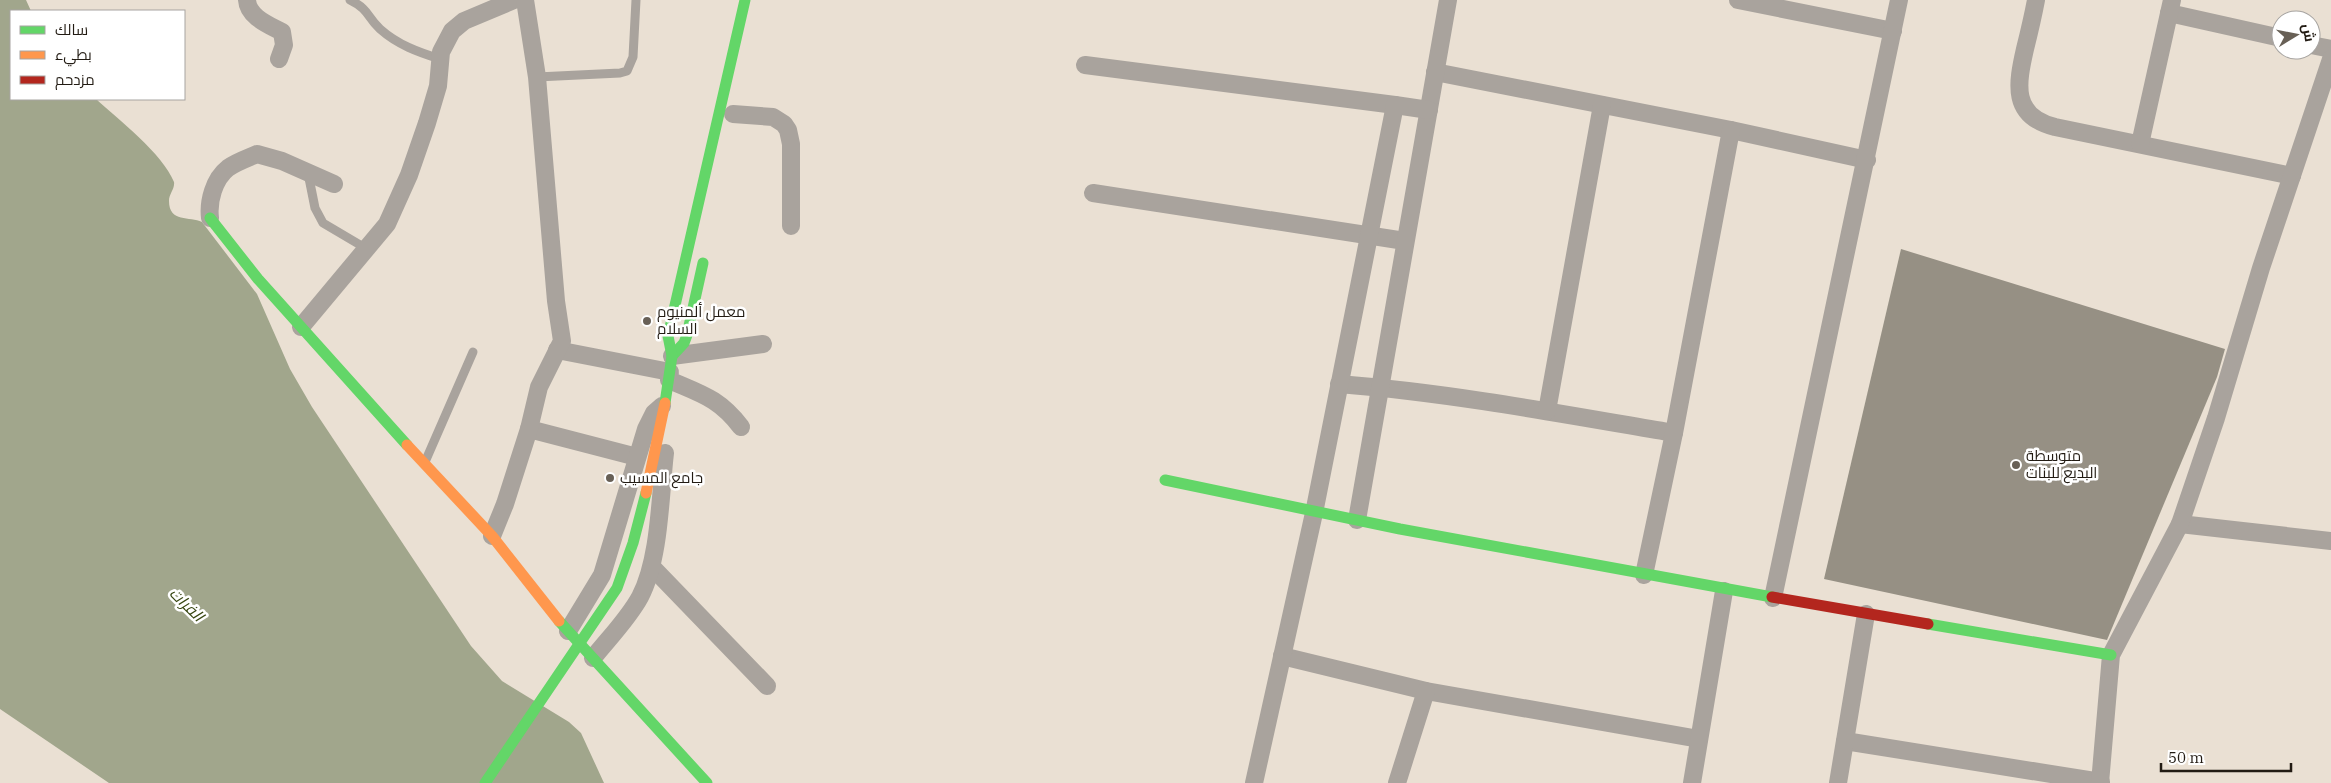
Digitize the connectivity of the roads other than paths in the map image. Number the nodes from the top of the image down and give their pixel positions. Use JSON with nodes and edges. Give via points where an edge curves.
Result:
{"nodes":[{"id":1,"x":247,"y":0,"type":"edge"},
{"id":2,"x":350,"y":0,"type":"edge"},
{"id":3,"x":514,"y":0,"type":"edge"},
{"id":4,"x":526,"y":0,"type":"edge"},
{"id":5,"x":636,"y":0,"type":"edge"},
{"id":6,"x":745,"y":0,"type":"edge"},
{"id":7,"x":1448,"y":0,"type":"edge"},
{"id":8,"x":1738,"y":0,"type":"edge"},
{"id":9,"x":1899,"y":0,"type":"edge"},
{"id":10,"x":2036,"y":0,"type":"edge"},
{"id":11,"x":2171,"y":7,"type":"edge"},
{"id":12,"x":1893,"y":31,"type":"junction"},
{"id":13,"x":2271,"y":35,"type":"edge"},
{"id":14,"x":279,"y":59,"type":"dead end"},
{"id":15,"x":440,"y":59,"type":"junction"},
{"id":16,"x":2331,"y":59,"type":"edge"},
{"id":17,"x":1085,"y":65,"type":"dead end"},
{"id":18,"x":1435,"y":72,"type":"junction"},
{"id":19,"x":537,"y":77,"type":"junction"},
{"id":20,"x":1395,"y":105,"type":"junction"},
{"id":21,"x":1602,"y":105,"type":"junction"},
{"id":22,"x":1428,"y":110,"type":"junction"},
{"id":23,"x":733,"y":114,"type":"dead end"},
{"id":24,"x":1731,"y":130,"type":"junction"},
{"id":25,"x":2140,"y":144,"type":"junction"},
{"id":26,"x":1867,"y":160,"type":"junction"},
{"id":27,"x":308,"y":172,"type":"junction"},
{"id":28,"x":2292,"y":176,"type":"junction"},
{"id":29,"x":334,"y":184,"type":"dead end"},
{"id":30,"x":1093,"y":193,"type":"dead end"},
{"id":31,"x":210,"y":218,"type":"joint"},
{"id":32,"x":791,"y":226,"type":"dead end"},
{"id":33,"x":1368,"y":236,"type":"junction"},
{"id":34,"x":1405,"y":241,"type":"junction"},
{"id":35,"x":367,"y":249,"type":"junction"},
{"id":36,"x":705,"y":250,"type":"dead end"},
{"id":37,"x":301,"y":327,"type":"junction"},
{"id":38,"x":762,"y":344,"type":"dead end"},
{"id":39,"x":558,"y":350,"type":"junction"},
{"id":40,"x":473,"y":352,"type":"dead end"},
{"id":41,"x":670,"y":369,"type":"junction"},
{"id":42,"x":1339,"y":384,"type":"junction"},
{"id":43,"x":1379,"y":387,"type":"junction"},
{"id":44,"x":665,"y":402,"type":"junction"},
{"id":45,"x":1547,"y":411,"type":"junction"},
{"id":46,"x":741,"y":427,"type":"dead end"},
{"id":47,"x":529,"y":429,"type":"junction"},
{"id":48,"x":1674,"y":433,"type":"junction"},
{"id":49,"x":637,"y":457,"type":"junction"},
{"id":50,"x":424,"y":464,"type":"junction"},
{"id":51,"x":1164,"y":480,"type":"dead end"},
{"id":52,"x":1314,"y":513,"type":"junction"},
{"id":53,"x":1357,"y":520,"type":"junction"},
{"id":54,"x":2180,"y":524,"type":"junction"},
{"id":55,"x":492,"y":536,"type":"junction"},
{"id":56,"x":2331,"y":541,"type":"edge"},
{"id":57,"x":652,"y":567,"type":"junction"},
{"id":58,"x":1644,"y":575,"type":"junction"},
{"id":59,"x":1724,"y":591,"type":"junction"},
{"id":60,"x":1773,"y":598,"type":"junction"},
{"id":61,"x":1866,"y":614,"type":"junction"},
{"id":62,"x":568,"y":631,"type":"junction"},
{"id":63,"x":2112,"y":655,"type":"junction"},
{"id":64,"x":1282,"y":656,"type":"junction"},
{"id":65,"x":594,"y":658,"type":"junction"},
{"id":66,"x":767,"y":686,"type":"dead end"},
{"id":67,"x":1426,"y":692,"type":"junction"},
{"id":68,"x":1699,"y":738,"type":"junction"},
{"id":69,"x":1845,"y":741,"type":"junction"},
{"id":70,"x":2100,"y":782,"type":"edge"},
{"id":71,"x":485,"y":783,"type":"edge"},
{"id":72,"x":707,"y":783,"type":"edge"},
{"id":73,"x":1254,"y":783,"type":"edge"},
{"id":74,"x":1397,"y":783,"type":"edge"},
{"id":75,"x":1692,"y":783,"type":"edge"},
{"id":76,"x":1838,"y":783,"type":"edge"}],
"edges":[{"from":1,"to":14,"type":"street","via":[[247,6],[258,18],[282,32],[284,45]]},
{"from":2,"to":15,"type":"lane","via":[[364,7],[379,28],[392,39],[409,49]]},
{"from":3,"to":15,"type":"street","via":[[464,21],[452,31]]},
{"from":4,"to":19,"type":"street"},
{"from":5,"to":19,"type":"lane","via":[[633,58],[627,71]]},
{"from":6,"to":41,"type":"street","via":[[668,336]]},
{"from":7,"to":18,"type":"street"},
{"from":8,"to":12,"type":"street"},
{"from":9,"to":12,"type":"street"},
{"from":10,"to":25,"type":"street","via":[[2018,79],[2018,90],[2026,110],[2044,124]]},
{"from":11,"to":13,"type":"street"},
{"from":11,"to":25,"type":"street"},
{"from":12,"to":26,"type":"street"},
{"from":15,"to":35,"type":"street","via":[[438,86],[409,175],[387,224]]},
{"from":16,"to":28,"type":"street"},
{"from":17,"to":20,"type":"street"},
{"from":18,"to":21,"type":"street"},
{"from":18,"to":22,"type":"street"},
{"from":19,"to":39,"type":"street","via":[[562,341]]},
{"from":20,"to":22,"type":"street"},
{"from":20,"to":33,"type":"street"},
{"from":21,"to":24,"type":"street"},
{"from":21,"to":45,"type":"street"},
{"from":22,"to":34,"type":"street"},
{"from":23,"to":32,"type":"street","via":[[773,117],[788,130],[791,144]]},
{"from":24,"to":26,"type":"street"},
{"from":24,"to":48,"type":"street"},
{"from":25,"to":28,"type":"street"},
{"from":26,"to":60,"type":"street"},
{"from":27,"to":29,"type":"street"},
{"from":27,"to":31,"type":"street","via":[[257,154],[228,168],[218,180],[208,206]]},
{"from":27,"to":35,"type":"lane","via":[[315,208],[323,223]]},
{"from":28,"to":54,"type":"street"},
{"from":30,"to":33,"type":"street"},
{"from":31,"to":37,"type":"street"},
{"from":33,"to":34,"type":"street"},
{"from":33,"to":42,"type":"street"},
{"from":34,"to":43,"type":"street"},
{"from":35,"to":37,"type":"street"},
{"from":36,"to":41,"type":"street","via":[[687,335]]},
{"from":37,"to":50,"type":"street"},
{"from":38,"to":41,"type":"street"},
{"from":39,"to":41,"type":"street"},
{"from":39,"to":47,"type":"street","via":[[540,387]]},
{"from":40,"to":50,"type":"lane"},
{"from":41,"to":44,"type":"street"},
{"from":41,"to":46,"type":"street","via":[[729,410]]},
{"from":42,"to":43,"type":"street"},
{"from":42,"to":52,"type":"street"},
{"from":43,"to":45,"type":"street"},
{"from":43,"to":53,"type":"street"},
{"from":44,"to":49,"type":"street","via":[[649,420]]},
{"from":44,"to":57,"type":"street","via":[[667,430]]},
{"from":44,"to":71,"type":"street","bridge":true,"via":[[636,532],[617,588]]},
{"from":45,"to":48,"type":"street"},
{"from":47,"to":49,"type":"street"},
{"from":47,"to":55,"type":"street"},
{"from":48,"to":58,"type":"street"},
{"from":49,"to":62,"type":"street","via":[[602,575]]},
{"from":50,"to":55,"type":"street"},
{"from":51,"to":52,"type":"street"},
{"from":52,"to":53,"type":"street"},
{"from":52,"to":64,"type":"street"},
{"from":53,"to":58,"type":"street"},
{"from":54,"to":56,"type":"street"},
{"from":54,"to":63,"type":"street"},
{"from":55,"to":62,"type":"street"},
{"from":57,"to":65,"type":"street","via":[[636,604]]},
{"from":57,"to":66,"type":"street"},
{"from":58,"to":59,"type":"street"},
{"from":59,"to":60,"type":"street"},
{"from":59,"to":68,"type":"street"},
{"from":60,"to":61,"type":"street"},
{"from":61,"to":63,"type":"street"},
{"from":61,"to":69,"type":"street"},
{"from":62,"to":65,"type":"street"},
{"from":63,"to":70,"type":"street"},
{"from":64,"to":67,"type":"street"},
{"from":64,"to":73,"type":"street"},
{"from":65,"to":72,"type":"street"},
{"from":67,"to":68,"type":"street"},
{"from":67,"to":74,"type":"street"},
{"from":68,"to":75,"type":"street"},
{"from":69,"to":70,"type":"street"},
{"from":69,"to":76,"type":"street"}]}
